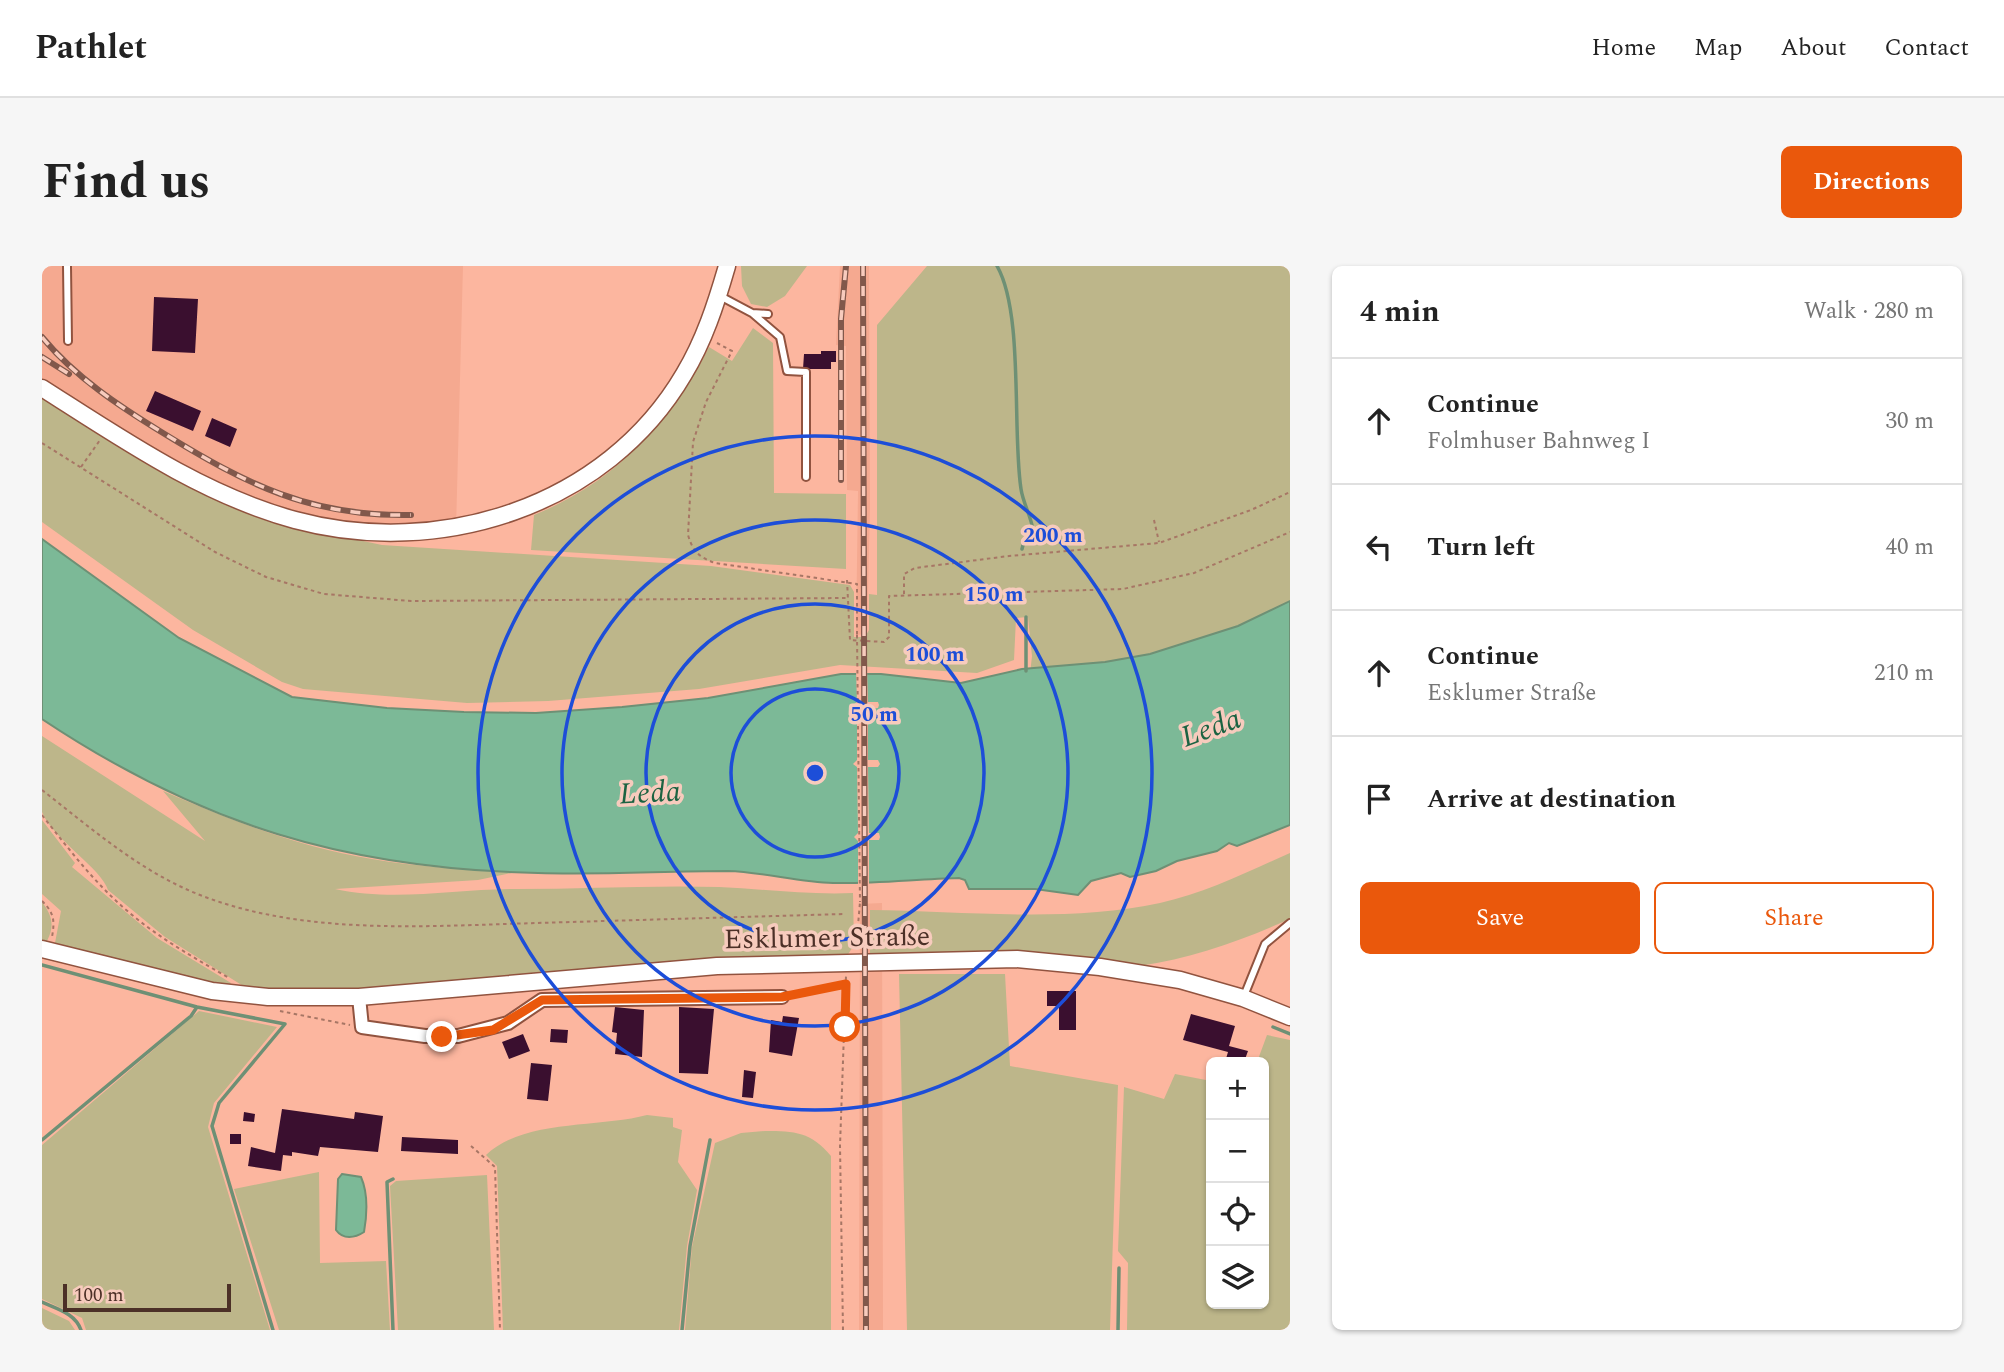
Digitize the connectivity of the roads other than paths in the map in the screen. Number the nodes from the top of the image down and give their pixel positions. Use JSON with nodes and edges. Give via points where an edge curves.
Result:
{"nodes":[{"id":1,"x":68,"y":266,"type":"edge"},
{"id":2,"x":727,"y":266,"type":"edge"},
{"id":3,"x":718,"y":295,"type":"junction"},
{"id":4,"x":752,"y":313,"type":"junction"},
{"id":5,"x":768,"y":314,"type":"dead end"},
{"id":6,"x":68,"y":341,"type":"dead end"},
{"id":7,"x":42,"y":388,"type":"edge"},
{"id":8,"x":806,"y":477,"type":"dead end"},
{"id":9,"x":1290,"y":923,"type":"edge"},
{"id":10,"x":46,"y":950,"type":"edge"},
{"id":11,"x":359,"y":997,"type":"junction"},
{"id":12,"x":782,"y":997,"type":"road end"},
{"id":13,"x":1243,"y":998,"type":"junction"},
{"id":14,"x":1290,"y":1017,"type":"edge"}],
"edges":[{"from":1,"to":6,"type":"lane"},
{"from":2,"to":3,"type":"street"},
{"from":3,"to":4,"type":"lane"},
{"from":3,"to":7,"type":"street","via":[[704,335],[671,394],[626,444],[598,467],[568,488],[523,509],[482,524],[425,533],[393,535],[327,528],[242,502],[146,454]]},
{"from":4,"to":5,"type":"lane"},
{"from":4,"to":8,"type":"lane","via":[[780,337],[787,371],[806,372]]},
{"from":9,"to":13,"type":"lane","via":[[1265,944]]},
{"from":10,"to":11,"type":"street","name":"Esklumer Straße","via":[[239,995]]},
{"from":11,"to":12,"type":"street","name":"Esklumer Straße","via":[[362,1027],[458,1036],[500,1027],[542,1000]]},
{"from":11,"to":13,"type":"street","name":"Esklumer Straße","via":[[717,966],[994,959],[1132,971]]},
{"from":13,"to":14,"type":"street","name":"Esklumer Straße"}]}
